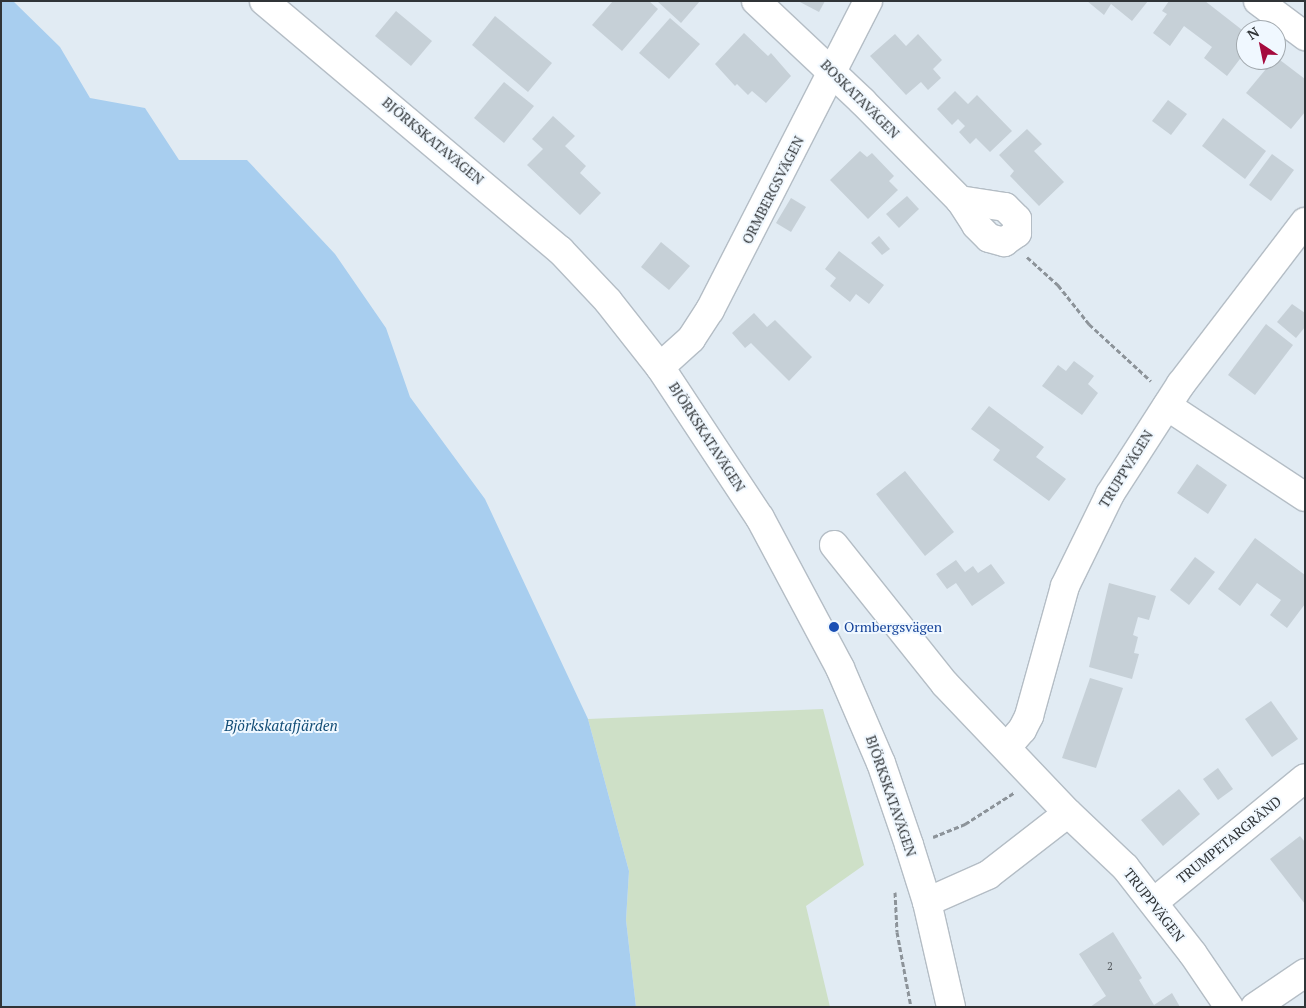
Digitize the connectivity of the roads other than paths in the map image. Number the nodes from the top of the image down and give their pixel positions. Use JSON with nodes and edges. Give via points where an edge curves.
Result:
{"nodes":[{"id":1,"x":264,"y":1,"type":"edge"},
{"id":2,"x":756,"y":1,"type":"edge"},
{"id":3,"x":868,"y":1,"type":"edge"},
{"id":4,"x":1258,"y":1,"type":"edge"},
{"id":5,"x":1305,"y":36,"type":"edge"},
{"id":6,"x":833,"y":74,"type":"junction"},
{"id":7,"x":1305,"y":222,"type":"edge"},
{"id":8,"x":1004,"y":242,"type":"road end"},
{"id":9,"x":660,"y":367,"type":"junction"},
{"id":10,"x":1167,"y":406,"type":"junction"},
{"id":11,"x":1305,"y":497,"type":"edge"},
{"id":12,"x":834,"y":544,"type":"dead end"},
{"id":13,"x":1007,"y":747,"type":"junction"},
{"id":14,"x":1305,"y":778,"type":"edge"},
{"id":15,"x":1068,"y":813,"type":"junction"},
{"id":16,"x":927,"y":902,"type":"junction"},
{"id":17,"x":1154,"y":902,"type":"junction"},
{"id":18,"x":1305,"y":973,"type":"edge"},
{"id":19,"x":951,"y":1007,"type":"edge"},
{"id":20,"x":1229,"y":1007,"type":"edge"},
{"id":21,"x":1254,"y":1007,"type":"edge"}],
"edges":[{"from":1,"to":9,"type":"street","name":"BJÖRKSKATAVÄGEN","via":[[560,250],[608,302]]},
{"from":2,"to":6,"type":"street","name":"BOSKATAVÄGEN"},
{"from":3,"to":6,"type":"street","name":"ORMBERGSVÄGEN"},
{"from":4,"to":5,"type":"street"},
{"from":6,"to":8,"type":"street","name":"BOSKATAVÄGEN","via":[[960,200],[999,205],[1010,210],[1018,226],[1014,238]]},
{"from":6,"to":9,"type":"street","name":"ORMBERGSVÄGEN","via":[[710,310],[691,339]]},
{"from":7,"to":10,"type":"street","name":"TRUPPVÄGEN","via":[[1246,296]]},
{"from":9,"to":16,"type":"street","name":"BJÖRKSKATAVÄGEN","via":[[760,518],[806,600],[869,732]]},
{"from":10,"to":11,"type":"street"},
{"from":10,"to":13,"type":"street","name":"TRUPPVÄGEN","via":[[1110,494],[1083,544],[1054,621],[1029,716]]},
{"from":12,"to":13,"type":"street","name":"TRUPPVÄGEN","via":[[945,684]]},
{"from":13,"to":15,"type":"street","name":"TRUPPVÄGEN"},
{"from":14,"to":17,"type":"street","name":"TRUMPETARGRÄND"},
{"from":15,"to":16,"type":"street","via":[[988,875]]},
{"from":15,"to":17,"type":"street","name":"TRUPPVÄGEN","via":[[1110,851]]},
{"from":16,"to":19,"type":"street","name":"BJÖRKSKATAVÄGEN"},
{"from":17,"to":20,"type":"street","name":"TRUPPVÄGEN"},
{"from":18,"to":21,"type":"street"}]}
